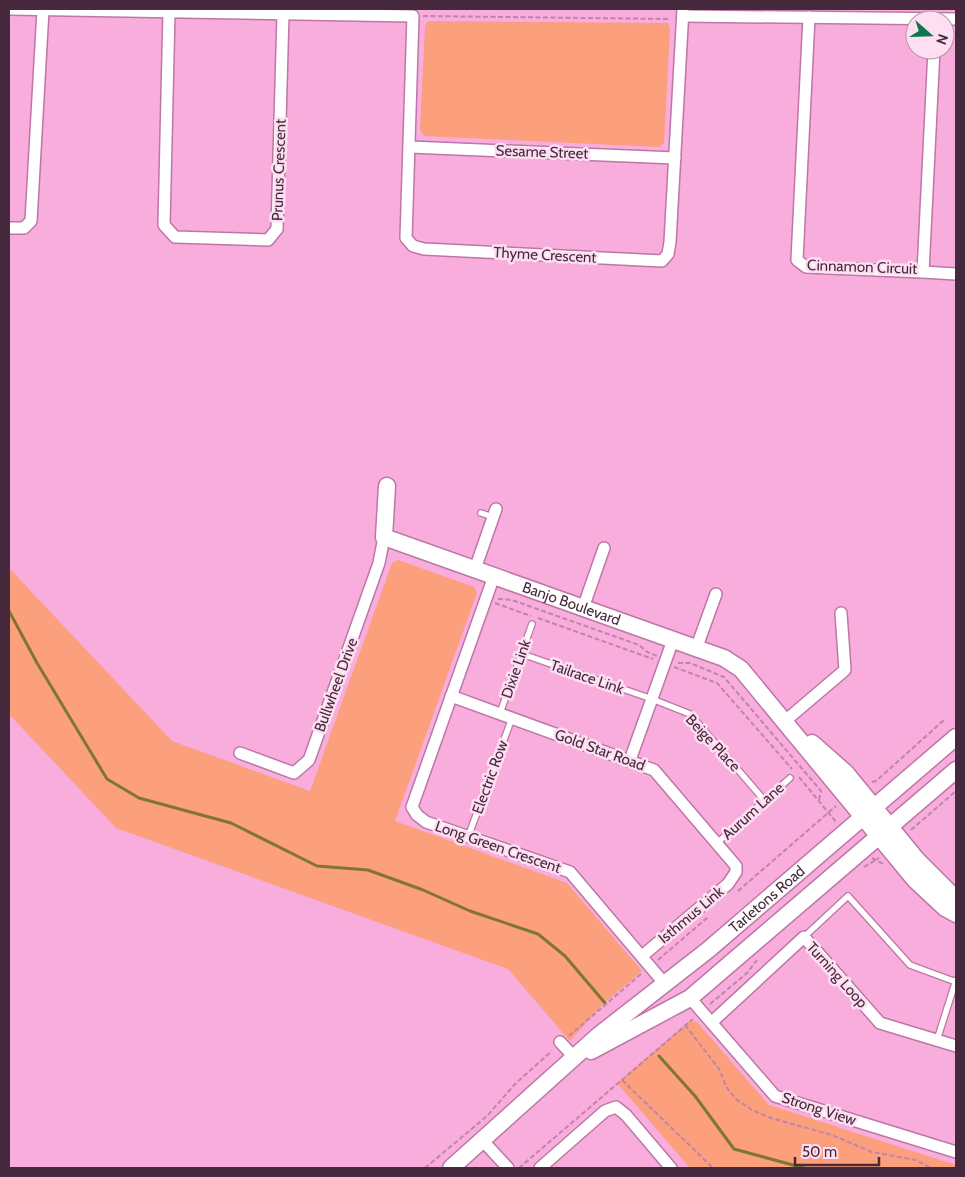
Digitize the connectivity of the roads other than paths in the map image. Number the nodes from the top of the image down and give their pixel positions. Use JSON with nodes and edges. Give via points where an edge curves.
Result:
{"nodes":[{"id":1,"x":9,"y":9,"type":"edge"},
{"id":2,"x":43,"y":10,"type":"edge"},
{"id":3,"x":169,"y":12,"type":"junction"},
{"id":4,"x":413,"y":12,"type":"edge"},
{"id":5,"x":683,"y":12,"type":"edge"},
{"id":6,"x":284,"y":14,"type":"junction"},
{"id":7,"x":809,"y":17,"type":"junction"},
{"id":8,"x":905,"y":19,"type":"edge"},
{"id":9,"x":934,"y":60,"type":"edge"},
{"id":10,"x":410,"y":147,"type":"junction"},
{"id":11,"x":675,"y":158,"type":"junction"},
{"id":12,"x":9,"y":228,"type":"edge"},
{"id":13,"x":923,"y":272,"type":"junction"},
{"id":14,"x":956,"y":274,"type":"edge"},
{"id":15,"x":388,"y":486,"type":"dead end"},
{"id":16,"x":480,"y":513,"type":"dead end"},
{"id":17,"x":495,"y":513,"type":"joint"},
{"id":18,"x":384,"y":537,"type":"junction"},
{"id":19,"x":604,"y":548,"type":"dead end"},
{"id":20,"x":475,"y":569,"type":"junction"},
{"id":21,"x":494,"y":576,"type":"junction"},
{"id":22,"x":716,"y":594,"type":"dead end"},
{"id":23,"x":583,"y":608,"type":"junction"},
{"id":24,"x":841,"y":613,"type":"dead end"},
{"id":25,"x":532,"y":624,"type":"dead end"},
{"id":26,"x":673,"y":640,"type":"junction"},
{"id":27,"x":696,"y":649,"type":"junction"},
{"id":28,"x":522,"y":654,"type":"junction"},
{"id":29,"x":451,"y":696,"type":"junction"},
{"id":30,"x":652,"y":699,"type":"junction"},
{"id":31,"x":500,"y":713,"type":"junction"},
{"id":32,"x":512,"y":718,"type":"junction"},
{"id":33,"x":785,"y":721,"type":"junction"},
{"id":34,"x":956,"y":737,"type":"edge"},
{"id":35,"x":240,"y":753,"type":"dead end"},
{"id":36,"x":630,"y":760,"type":"junction"},
{"id":37,"x":956,"y":770,"type":"edge"},
{"id":38,"x":790,"y":778,"type":"dead end"},
{"id":39,"x":764,"y":800,"type":"junction"},
{"id":40,"x":881,"y":827,"type":"junction"},
{"id":41,"x":468,"y":837,"type":"junction"},
{"id":42,"x":716,"y":844,"type":"junction"},
{"id":43,"x":736,"y":872,"type":"joint"},
{"id":44,"x":956,"y":899,"type":"edge"},
{"id":45,"x":956,"y":914,"type":"edge"},
{"id":46,"x":804,"y":937,"type":"junction"},
{"id":47,"x":642,"y":956,"type":"junction"},
{"id":48,"x":956,"y":981,"type":"edge"},
{"id":49,"x":664,"y":983,"type":"junction"},
{"id":50,"x":690,"y":998,"type":"junction"},
{"id":51,"x":712,"y":1022,"type":"junction"},
{"id":52,"x":936,"y":1040,"type":"junction"},
{"id":53,"x":560,"y":1042,"type":"road end"},
{"id":54,"x":956,"y":1046,"type":"edge"},
{"id":55,"x":575,"y":1058,"type":"junction"},
{"id":56,"x":483,"y":1140,"type":"junction"},
{"id":57,"x":956,"y":1152,"type":"edge"},
{"id":58,"x":451,"y":1168,"type":"edge"},
{"id":59,"x":508,"y":1168,"type":"edge"},
{"id":60,"x":540,"y":1168,"type":"edge"},
{"id":61,"x":671,"y":1168,"type":"edge"}],
"edges":[{"from":1,"to":2,"type":"street"},
{"from":2,"to":3,"type":"street"},
{"from":2,"to":12,"type":"street","via":[[31,221],[24,228]]},
{"from":3,"to":6,"type":"street"},
{"from":3,"to":6,"type":"street","name":"Prunus Crescent","via":[[164,225],[175,237],[268,240],[277,229]]},
{"from":4,"to":6,"type":"street"},
{"from":4,"to":10,"type":"street","name":"Thyme Crescent"},
{"from":5,"to":7,"type":"street"},
{"from":5,"to":11,"type":"street","name":"Thyme Crescent"},
{"from":7,"to":8,"type":"street"},
{"from":7,"to":13,"type":"street","name":"Cinnamon Circuit","via":[[797,260],[806,267]]},
{"from":9,"to":13,"type":"street","name":"Cinnamon Circuit"},
{"from":10,"to":11,"type":"street","name":"Sesame Street"},
{"from":10,"to":11,"type":"street","name":"Thyme Crescent","via":[[406,238],[414,246],[662,261],[668,254],[670,242]]},
{"from":13,"to":14,"type":"street"},
{"from":15,"to":18,"type":"street"},
{"from":16,"to":17,"type":"lane"},
{"from":17,"to":20,"type":"street"},
{"from":18,"to":20,"type":"street","name":"Banjo Boulevard"},
{"from":18,"to":35,"type":"street","name":"Bullwheel Drive","via":[[379,563],[309,760],[294,773]]},
{"from":19,"to":23,"type":"street"},
{"from":20,"to":21,"type":"street","name":"Banjo Boulevard"},
{"from":21,"to":23,"type":"street","name":"Banjo Boulevard"},
{"from":21,"to":29,"type":"street","name":"Long Green Crescent"},
{"from":22,"to":27,"type":"street"},
{"from":23,"to":26,"type":"street","name":"Banjo Boulevard"},
{"from":24,"to":33,"type":"street","via":[[845,670]]},
{"from":25,"to":28,"type":"lane","name":"Dixie Link"},
{"from":26,"to":27,"type":"street","name":"Banjo Boulevard"},
{"from":26,"to":30,"type":"street"},
{"from":27,"to":33,"type":"street","name":"Banjo Boulevard","via":[[724,658],[741,669]]},
{"from":28,"to":30,"type":"lane","name":"Tailrace Link"},
{"from":28,"to":31,"type":"lane","name":"Dixie Link"},
{"from":29,"to":31,"type":"street","name":"Gold Star Road"},
{"from":29,"to":41,"type":"street","name":"Long Green Crescent","via":[[412,806],[426,822]]},
{"from":30,"to":36,"type":"street"},
{"from":30,"to":39,"type":"lane","name":"Beige Place","via":[[690,714]]},
{"from":31,"to":32,"type":"street","name":"Gold Star Road"},
{"from":32,"to":36,"type":"street","name":"Gold Star Road"},
{"from":32,"to":41,"type":"lane","name":"Electric Row"},
{"from":33,"to":40,"type":"street","name":"Banjo Boulevard","via":[[811,741]]},
{"from":34,"to":40,"type":"street","name":"Tarletons Road"},
{"from":36,"to":42,"type":"street","name":"Gold Star Road","via":[[654,770]]},
{"from":37,"to":40,"type":"street","name":"Tarletons Road"},
{"from":38,"to":39,"type":"lane","name":"Aurum Lane"},
{"from":39,"to":42,"type":"lane","name":"Aurum Lane"},
{"from":40,"to":44,"type":"street"},
{"from":40,"to":45,"type":"street","via":[[915,880]]},
{"from":40,"to":49,"type":"street","name":"Tarletons Road"},
{"from":40,"to":50,"type":"street","name":"Tarletons Road"},
{"from":41,"to":47,"type":"street","name":"Long Green Crescent","via":[[570,872]]},
{"from":42,"to":43,"type":"street","name":"Gold Star Road","via":[[736,866]]},
{"from":43,"to":47,"type":"street","name":"Isthmus Link","via":[[728,884]]},
{"from":46,"to":48,"type":"lane","via":[[848,896],[910,965]]},
{"from":46,"to":51,"type":"street","name":"Turning Loop"},
{"from":46,"to":52,"type":"street","name":"Turning Loop","via":[[880,1023]]},
{"from":47,"to":49,"type":"street","name":"Long Green Crescent"},
{"from":48,"to":52,"type":"lane"},
{"from":49,"to":55,"type":"street","name":"Tarletons Road","via":[[599,1034]]},
{"from":50,"to":51,"type":"street","name":"Strong View"},
{"from":50,"to":55,"type":"street","name":"Tarletons Road"},
{"from":51,"to":57,"type":"street","name":"Strong View","via":[[775,1096]]},
{"from":52,"to":54,"type":"street","name":"Turning Loop"},
{"from":53,"to":55,"type":"street"},
{"from":55,"to":56,"type":"street","name":"Tarletons Road"},
{"from":56,"to":58,"type":"street","name":"Tarletons Road"},
{"from":56,"to":59,"type":"street"},
{"from":60,"to":61,"type":"street","via":[[605,1111],[616,1107]]}]}
